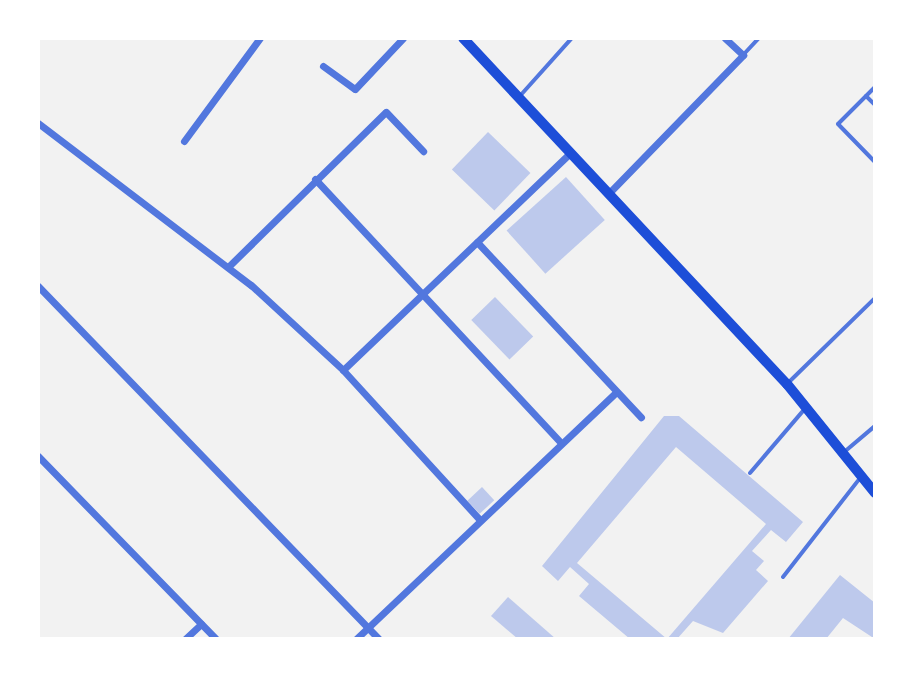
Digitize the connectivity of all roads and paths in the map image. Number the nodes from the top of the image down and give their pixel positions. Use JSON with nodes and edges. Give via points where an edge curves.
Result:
{"nodes":[{"id":1,"x":260,"y":38,"type":"edge"},
{"id":2,"x":403,"y":38,"type":"edge"},
{"id":3,"x":463,"y":38,"type":"edge"},
{"id":4,"x":572,"y":38,"type":"edge"},
{"id":5,"x":725,"y":38,"type":"edge"},
{"id":6,"x":759,"y":38,"type":"edge"},
{"id":7,"x":743,"y":55,"type":"junction"},
{"id":8,"x":323,"y":66,"type":"dead end"},
{"id":9,"x":875,"y":87,"type":"edge"},
{"id":10,"x":866,"y":96,"type":"junction"},
{"id":11,"x":518,"y":99,"type":"junction"},
{"id":12,"x":875,"y":105,"type":"edge"},
{"id":13,"x":38,"y":123,"type":"edge"},
{"id":14,"x":184,"y":141,"type":"dead end"},
{"id":15,"x":423,"y":151,"type":"dead end"},
{"id":16,"x":568,"y":155,"type":"junction"},
{"id":17,"x":875,"y":162,"type":"edge"},
{"id":18,"x":315,"y":179,"type":"junction"},
{"id":19,"x":606,"y":196,"type":"junction"},
{"id":20,"x":477,"y":242,"type":"junction"},
{"id":21,"x":228,"y":267,"type":"junction"},
{"id":22,"x":38,"y":286,"type":"edge"},
{"id":23,"x":423,"y":293,"type":"junction"},
{"id":24,"x":875,"y":298,"type":"edge"},
{"id":25,"x":343,"y":370,"type":"junction"},
{"id":26,"x":787,"y":384,"type":"junction"},
{"id":27,"x":616,"y":392,"type":"junction"},
{"id":28,"x":803,"y":411,"type":"junction"},
{"id":29,"x":641,"y":417,"type":"dead end"},
{"id":30,"x":875,"y":426,"type":"edge"},
{"id":31,"x":559,"y":441,"type":"junction"},
{"id":32,"x":841,"y":455,"type":"junction"},
{"id":33,"x":38,"y":456,"type":"edge"},
{"id":34,"x":750,"y":473,"type":"dead end"},
{"id":35,"x":860,"y":478,"type":"junction"},
{"id":36,"x":875,"y":493,"type":"edge"},
{"id":37,"x":479,"y":519,"type":"junction"},
{"id":38,"x":783,"y":577,"type":"dead end"},
{"id":39,"x":201,"y":624,"type":"junction"},
{"id":40,"x":368,"y":627,"type":"junction"},
{"id":41,"x":185,"y":639,"type":"edge"},
{"id":42,"x":216,"y":639,"type":"edge"},
{"id":43,"x":356,"y":639,"type":"edge"},
{"id":44,"x":379,"y":639,"type":"edge"}],
"edges":[{"from":1,"to":14,"type":"street"},
{"from":2,"to":8,"type":"street","via":[[355,89]]},
{"from":3,"to":11,"type":"main road"},
{"from":4,"to":11,"type":"lane"},
{"from":5,"to":7,"type":"street"},
{"from":6,"to":7,"type":"lane"},
{"from":7,"to":19,"type":"street"},
{"from":9,"to":10,"type":"lane"},
{"from":10,"to":12,"type":"lane"},
{"from":10,"to":17,"type":"lane","via":[[838,124]]},
{"from":11,"to":16,"type":"main road"},
{"from":13,"to":21,"type":"street"},
{"from":15,"to":18,"type":"street","via":[[386,112]]},
{"from":16,"to":19,"type":"main road"},
{"from":16,"to":20,"type":"street"},
{"from":18,"to":21,"type":"street"},
{"from":18,"to":23,"type":"street"},
{"from":19,"to":26,"type":"main road"},
{"from":20,"to":23,"type":"street"},
{"from":20,"to":27,"type":"street"},
{"from":21,"to":25,"type":"street"},
{"from":22,"to":40,"type":"street"},
{"from":23,"to":25,"type":"street"},
{"from":23,"to":31,"type":"street"},
{"from":24,"to":26,"type":"lane"},
{"from":25,"to":37,"type":"street"},
{"from":26,"to":28,"type":"main road"},
{"from":27,"to":29,"type":"street"},
{"from":27,"to":31,"type":"street"},
{"from":28,"to":32,"type":"main road"},
{"from":28,"to":34,"type":"lane"},
{"from":30,"to":32,"type":"lane"},
{"from":31,"to":37,"type":"street"},
{"from":32,"to":35,"type":"main road"},
{"from":33,"to":39,"type":"street"},
{"from":35,"to":36,"type":"main road"},
{"from":35,"to":38,"type":"lane"},
{"from":37,"to":40,"type":"street"},
{"from":39,"to":41,"type":"street"},
{"from":39,"to":42,"type":"street"},
{"from":40,"to":43,"type":"street"},
{"from":40,"to":44,"type":"street"}]}
